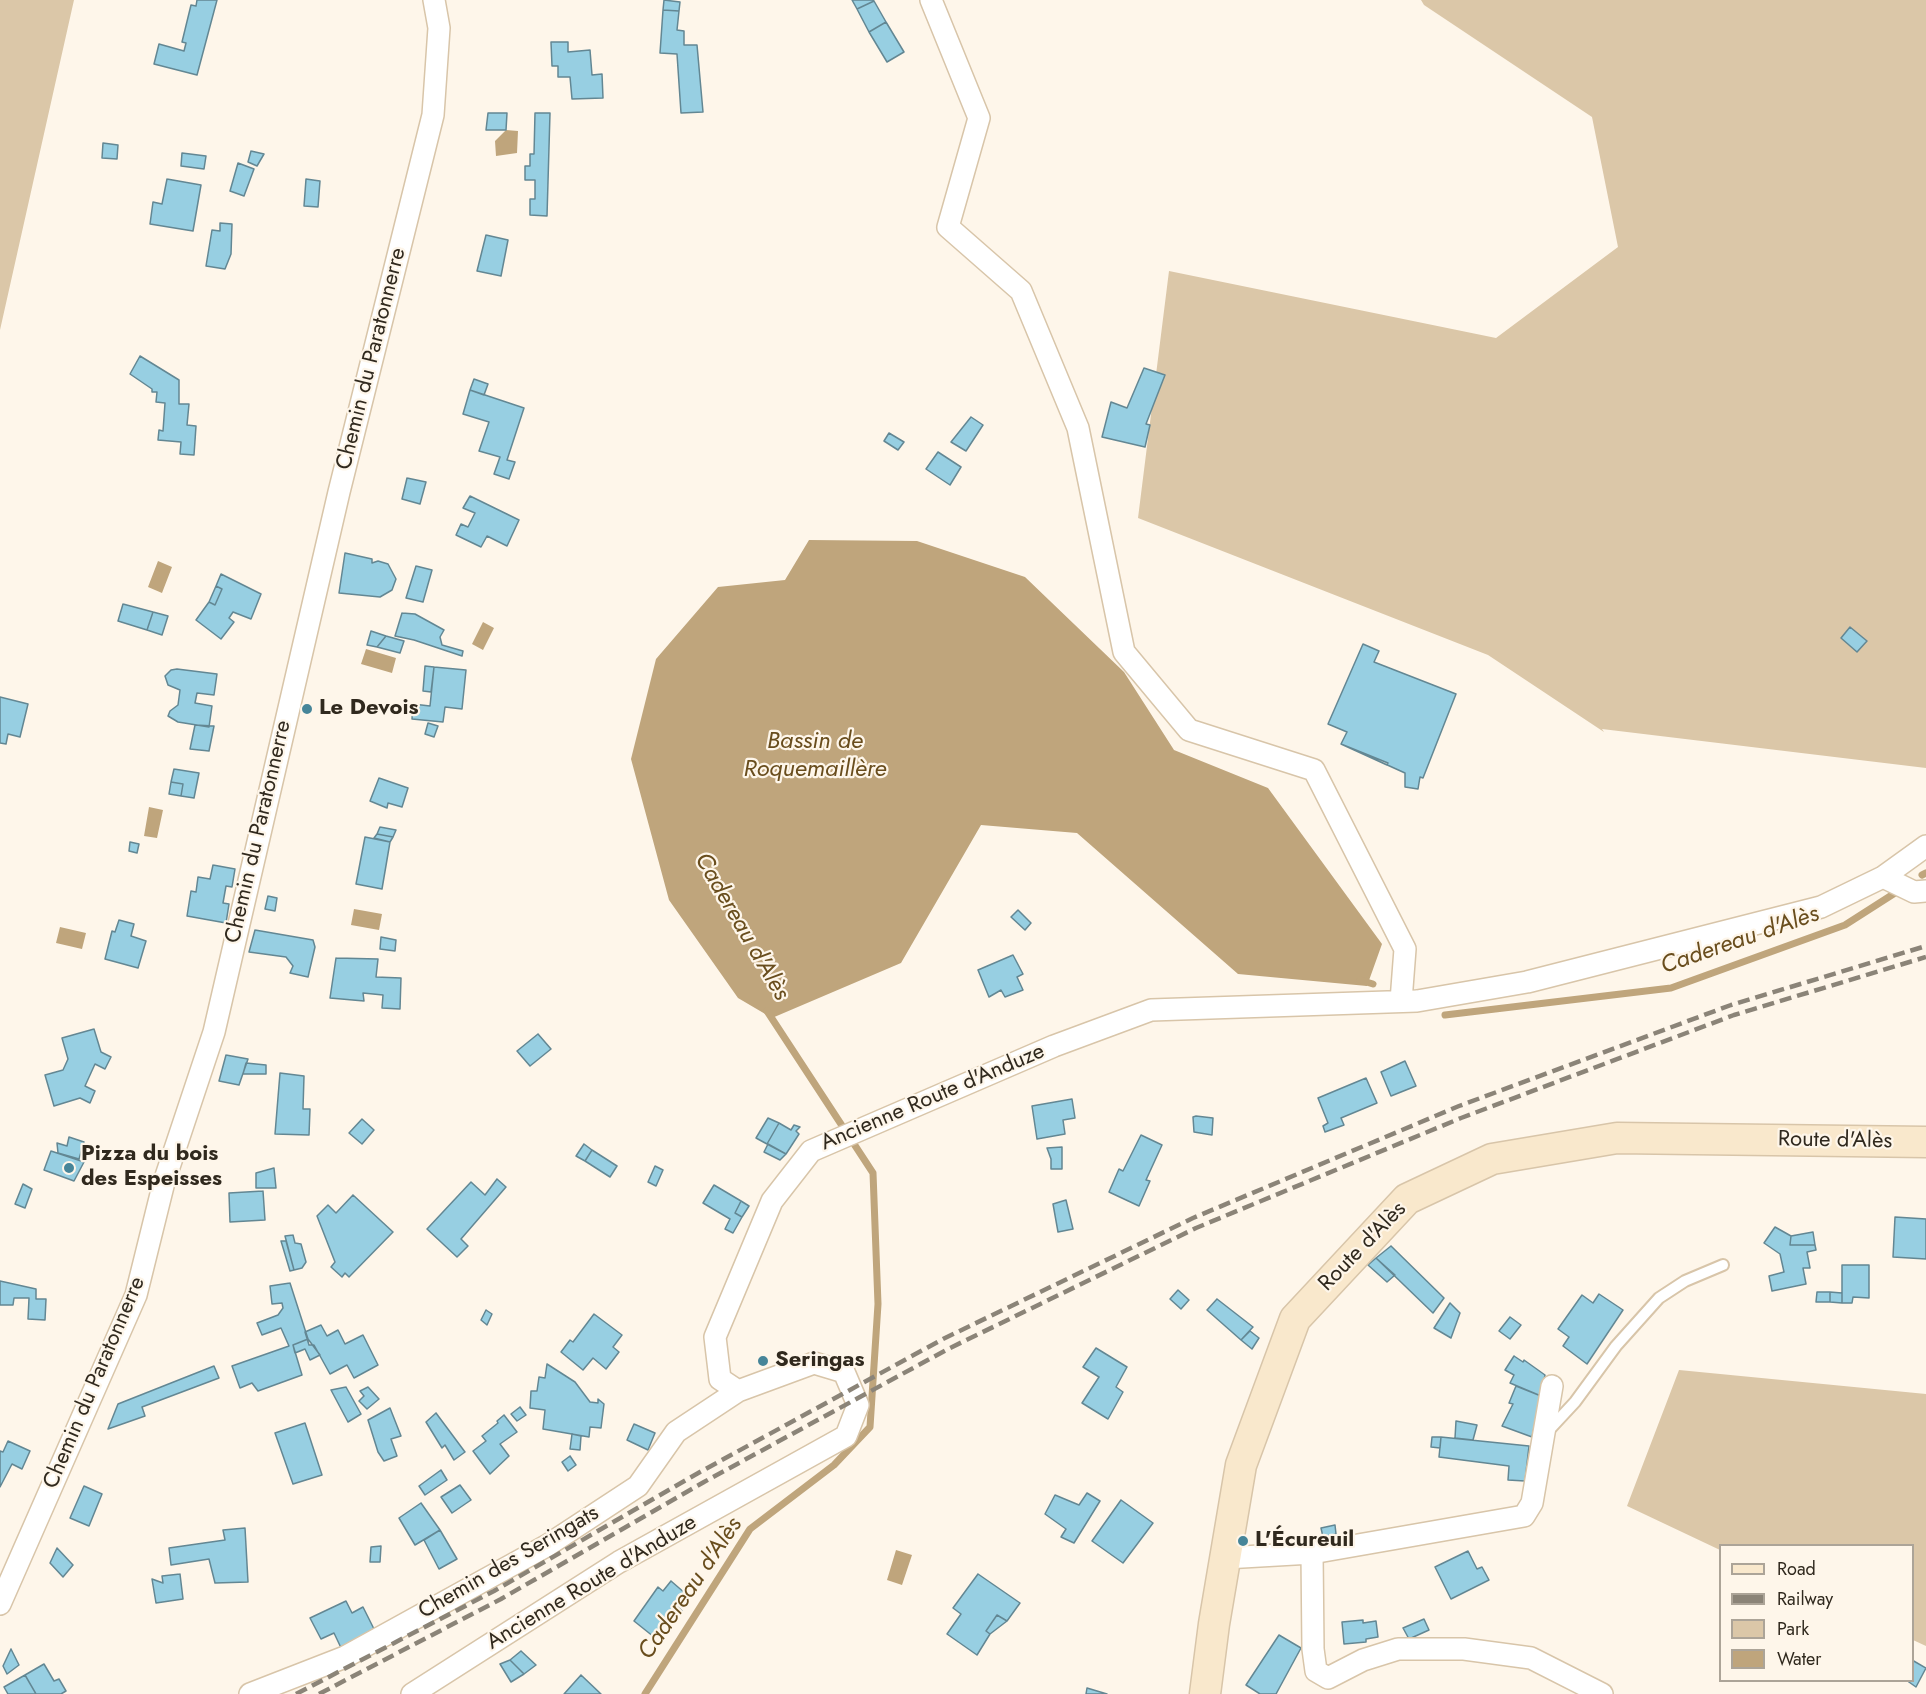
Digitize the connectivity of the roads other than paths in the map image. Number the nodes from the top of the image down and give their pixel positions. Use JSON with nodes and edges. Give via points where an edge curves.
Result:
{"nodes":[{"id":1,"x":434,"y":0,"type":"edge"},
{"id":2,"x":931,"y":0,"type":"edge"},
{"id":3,"x":1926,"y":846,"type":"edge"},
{"id":4,"x":1883,"y":877,"type":"junction"},
{"id":5,"x":1926,"y":891,"type":"edge"},
{"id":6,"x":1401,"y":1001,"type":"junction"},
{"id":7,"x":1926,"y":1142,"type":"edge"},
{"id":8,"x":1723,"y":1265,"type":"dead end"},
{"id":9,"x":1552,"y":1386,"type":"dead end"},
{"id":10,"x":738,"y":1391,"type":"junction"},
{"id":11,"x":1544,"y":1435,"type":"junction"},
{"id":12,"x":1312,"y":1553,"type":"junction"},
{"id":13,"x":1225,"y":1558,"type":"junction"},
{"id":14,"x":0,"y":1604,"type":"edge"},
{"id":15,"x":250,"y":1694,"type":"edge"},
{"id":16,"x":412,"y":1694,"type":"edge"},
{"id":17,"x":1205,"y":1694,"type":"edge"},
{"id":18,"x":1602,"y":1694,"type":"edge"}],
"edges":[{"from":1,"to":14,"type":"street","name":"Chemin du Paratonnerre","via":[[439,28],[433,115],[339,492],[214,1032],[164,1182],[136,1295]]},
{"from":2,"to":6,"type":"street","via":[[979,118],[948,227],[1021,291],[1078,428],[1124,652],[1189,730],[1314,770],[1405,949]]},
{"from":3,"to":4,"type":"street","name":"Ancienne Route d'Anduze"},
{"from":4,"to":5,"type":"street","via":[[1914,892]]},
{"from":4,"to":6,"type":"street","name":"Ancienne Route d'Anduze","via":[[1821,907],[1798,913],[1527,982]]},
{"from":6,"to":10,"type":"street","name":"Ancienne Route d'Anduze","via":[[1151,1010],[1053,1046],[811,1151],[772,1201],[715,1337],[720,1379]]},
{"from":7,"to":13,"type":"main road","name":"Route d'Alès","via":[[1617,1138],[1492,1159],[1407,1199],[1295,1319],[1241,1465]]},
{"from":8,"to":11,"type":"lane","via":[[1685,1281],[1659,1298]]},
{"from":9,"to":11,"type":"street"},
{"from":10,"to":15,"type":"street","name":"Chemin des Seringats","via":[[676,1432],[638,1486],[548,1545],[345,1657]]},
{"from":10,"to":16,"type":"street","name":"Ancienne Route d'Anduze","via":[[814,1363],[844,1372],[858,1405],[846,1436],[619,1562]]},
{"from":11,"to":12,"type":"street","via":[[1532,1503],[1524,1516]]},
{"from":12,"to":13,"type":"street"},
{"from":12,"to":18,"type":"street","via":[[1313,1649],[1316,1671],[1328,1678],[1363,1659],[1398,1649],[1464,1649],[1531,1658]]},
{"from":13,"to":17,"type":"main road","name":"Route d'Alès"}]}
